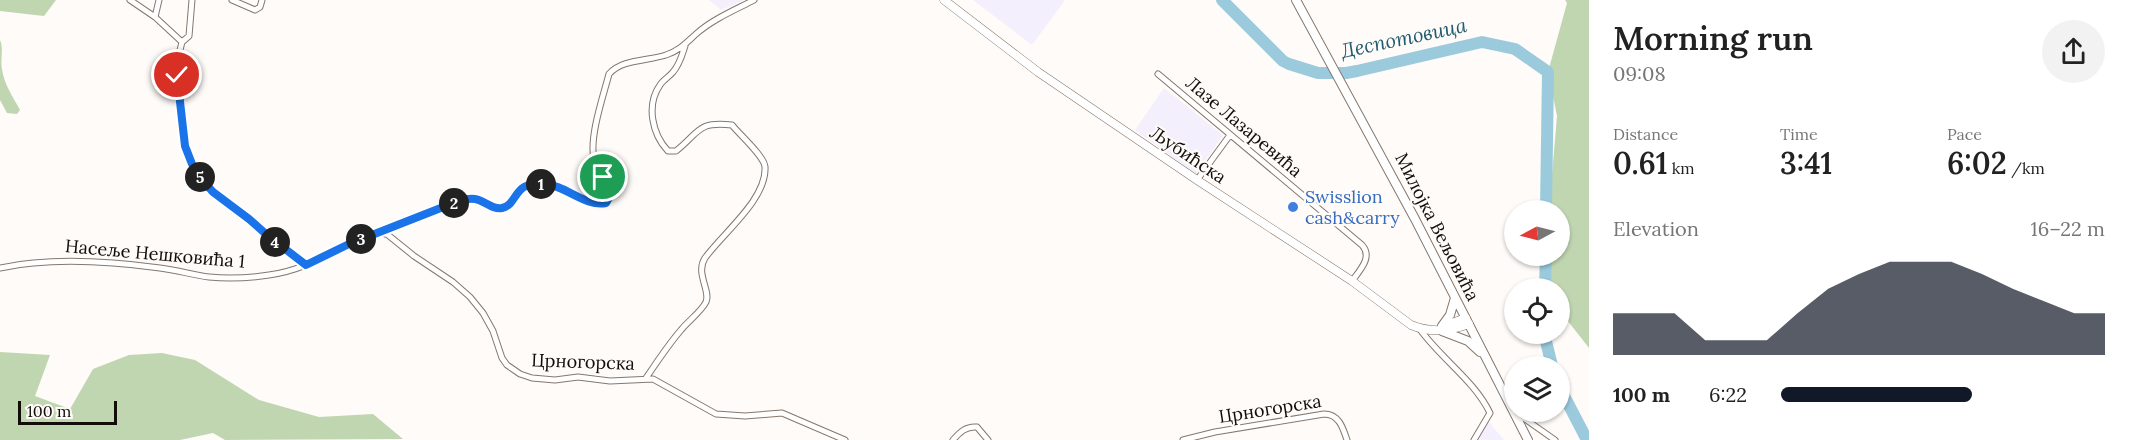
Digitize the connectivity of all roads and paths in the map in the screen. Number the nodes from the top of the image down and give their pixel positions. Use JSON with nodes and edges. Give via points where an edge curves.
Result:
{"nodes":[{"id":1,"x":130,"y":0,"type":"edge"},
{"id":2,"x":159,"y":0,"type":"edge"},
{"id":3,"x":192,"y":0,"type":"edge"},
{"id":4,"x":232,"y":0,"type":"edge"},
{"id":5,"x":262,"y":0,"type":"edge"},
{"id":6,"x":754,"y":0,"type":"edge"},
{"id":7,"x":944,"y":0,"type":"edge"},
{"id":8,"x":1296,"y":0,"type":"edge"},
{"id":9,"x":155,"y":17,"type":"junction"},
{"id":10,"x":182,"y":42,"type":"junction"},
{"id":11,"x":685,"y":46,"type":"junction"},
{"id":12,"x":1158,"y":74,"type":"dead end"},
{"id":13,"x":1230,"y":135,"type":"junction"},
{"id":14,"x":1197,"y":180,"type":"junction"},
{"id":15,"x":379,"y":232,"type":"junction"},
{"id":16,"x":306,"y":265,"type":"junction"},
{"id":17,"x":0,"y":268,"type":"edge"},
{"id":18,"x":1352,"y":281,"type":"junction"},
{"id":19,"x":1455,"y":298,"type":"junction"},
{"id":20,"x":1467,"y":321,"type":"junction"},
{"id":21,"x":1419,"y":328,"type":"junction"},
{"id":22,"x":1439,"y":329,"type":"junction"},
{"id":23,"x":1485,"y":356,"type":"junction"},
{"id":24,"x":646,"y":378,"type":"junction"},
{"id":25,"x":1504,"y":392,"type":"edge"},
{"id":26,"x":1519,"y":422,"type":"edge"},
{"id":27,"x":1528,"y":422,"type":"edge"},
{"id":28,"x":845,"y":440,"type":"edge"},
{"id":29,"x":952,"y":440,"type":"edge"},
{"id":30,"x":988,"y":440,"type":"edge"},
{"id":31,"x":1183,"y":440,"type":"edge"},
{"id":32,"x":1347,"y":440,"type":"edge"},
{"id":33,"x":1474,"y":440,"type":"edge"},
{"id":34,"x":1528,"y":440,"type":"edge"},
{"id":35,"x":1555,"y":440,"type":"edge"}],
"edges":[{"from":1,"to":9,"type":"street"},
{"from":2,"to":9,"type":"street"},
{"from":3,"to":10,"type":"street","via":[[189,36]]},
{"from":4,"to":5,"type":"street","via":[[255,10]]},
{"from":6,"to":11,"type":"street","via":[[697,33]]},
{"from":7,"to":14,"type":"street","name":"Љубићска","via":[[1038,72]]},
{"from":8,"to":19,"type":"main road","name":"Милојка Вељовића"},
{"from":9,"to":10,"type":"street"},
{"from":10,"to":16,"type":"street","via":[[177,75],[185,146],[192,164],[213,192]]},
{"from":11,"to":15,"type":"street","via":[[668,55],[614,68],[609,74],[594,157],[612,193],[606,203],[589,202],[557,185],[535,183],[518,190],[501,208],[475,199],[464,200]]},
{"from":11,"to":24,"type":"street","via":[[674,72],[652,98],[653,121],[660,142],[668,151],[676,151],[704,125],[732,124],[761,156],[765,174],[754,201],[703,260],[705,303]]},
{"from":12,"to":13,"type":"street","name":"Лазе Лазаревића"},
{"from":13,"to":14,"type":"street"},
{"from":13,"to":18,"type":"street","name":"Лазе Лазаревића","via":[[1366,250],[1365,261]]},
{"from":14,"to":18,"type":"street","name":"Љубићска"},
{"from":15,"to":16,"type":"street"},
{"from":15,"to":24,"type":"street","name":"Црногорска","via":[[470,297],[493,331],[502,358],[520,374],[555,380]]},
{"from":16,"to":17,"type":"street","name":"Насеље Нешковића 1","via":[[249,277],[211,277],[143,266],[64,261]]},
{"from":18,"to":21,"type":"street","name":"Љубићска"},
{"from":19,"to":20,"type":"main road","name":"Милојка Вељовића"},
{"from":19,"to":22,"type":"main road"},
{"from":20,"to":22,"type":"street","name":"Љубићска"},
{"from":20,"to":23,"type":"main road","name":"Милојка Вељовића"},
{"from":21,"to":22,"type":"street","name":"Љубићска"},
{"from":21,"to":33,"type":"street","name":"Љубићска","via":[[1490,413]]},
{"from":22,"to":23,"type":"main road","via":[[1468,341]]},
{"from":23,"to":25,"type":"main road","name":"Милојка Вељовића"},
{"from":24,"to":28,"type":"street","name":"Црногорска","via":[[716,414],[782,413]]},
{"from":26,"to":34,"type":"main road","name":"Милојка Вељовића"},
{"from":27,"to":35,"type":"street"},
{"from":29,"to":30,"type":"street","via":[[972,426]]},
{"from":31,"to":32,"type":"street","name":"Црногорска","via":[[1324,414],[1337,418]]}]}
